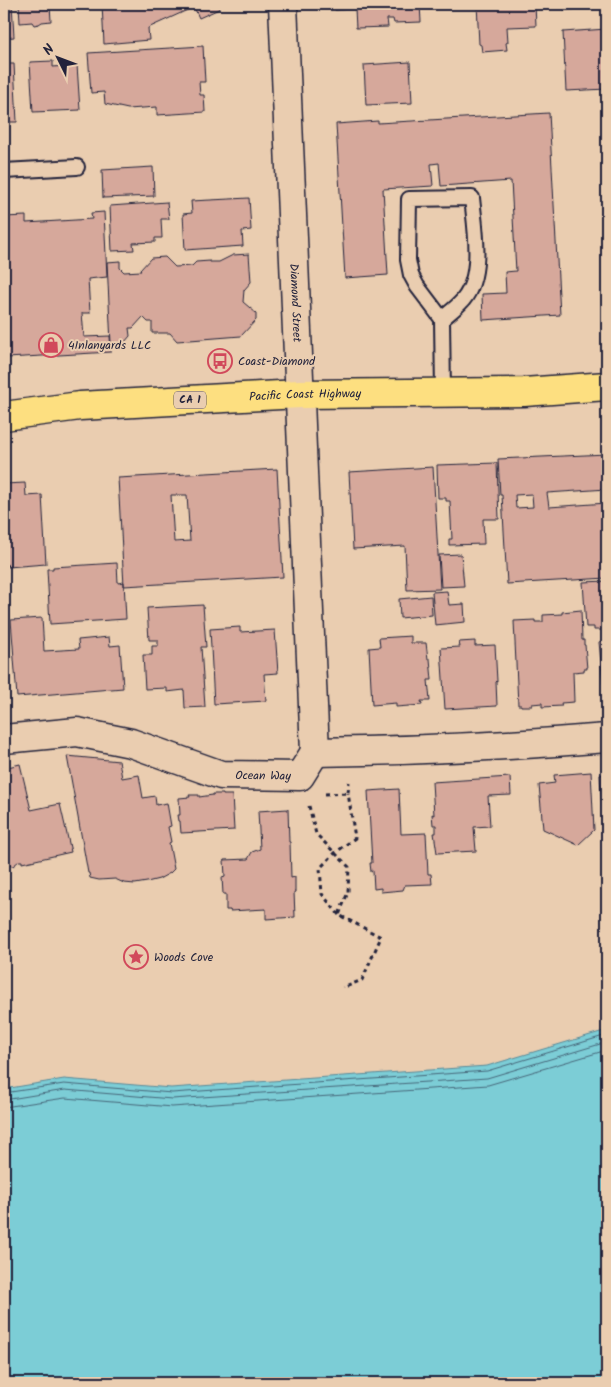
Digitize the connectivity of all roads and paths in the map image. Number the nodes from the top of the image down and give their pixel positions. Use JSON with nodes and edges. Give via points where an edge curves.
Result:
{"nodes":[{"id":1,"x":283,"y":4,"type":"edge"},
{"id":2,"x":77,"y":167,"type":"dead end"},
{"id":3,"x":4,"y":171,"type":"edge"},
{"id":4,"x":442,"y":319,"type":"junction"},
{"id":5,"x":607,"y":386,"type":"edge"},
{"id":6,"x":443,"y":393,"type":"junction"},
{"id":7,"x":300,"y":394,"type":"junction"},
{"id":8,"x":4,"y":416,"type":"edge"},
{"id":9,"x":607,"y":738,"type":"edge"},
{"id":10,"x":4,"y":739,"type":"edge"},
{"id":11,"x":315,"y":752,"type":"junction"},
{"id":12,"x":348,"y":793,"type":"dead end"},
{"id":13,"x":309,"y":805,"type":"dead end"},
{"id":14,"x":335,"y":853,"type":"junction"},
{"id":15,"x":339,"y":915,"type":"junction"},
{"id":16,"x":343,"y":988,"type":"dead end"}],
"edges":[{"from":1,"to":7,"type":"street","name":"Diamond Street"},
{"from":2,"to":3,"type":"lane"},
{"from":4,"to":4,"type":"lane","via":[[411,275],[408,260],[409,199],[472,198],[475,271],[463,300]]},
{"from":4,"to":6,"type":"lane"},
{"from":5,"to":6,"type":"highway","name":"Pacific Coast Highway","number":"CA 1"},
{"from":6,"to":7,"type":"highway","name":"Pacific Coast Highway","number":"CA 1"},
{"from":7,"to":8,"type":"highway","name":"Pacific Coast Highway","number":"CA 1","via":[[80,406]]},
{"from":7,"to":11,"type":"street","name":"Diamond Street"},
{"from":9,"to":11,"type":"street","via":[[422,750]]},
{"from":10,"to":11,"type":"street","name":"Ocean Way","via":[[76,732],[131,743],[220,775],[300,776]]},
{"from":12,"to":14,"type":"path","via":[[355,838]]},
{"from":13,"to":14,"type":"path","via":[[316,834]]},
{"from":14,"to":15,"type":"path","via":[[349,867],[348,892]]},
{"from":14,"to":15,"type":"path","via":[[320,868],[322,894]]},
{"from":15,"to":16,"type":"path","via":[[381,937],[362,980]]}]}
